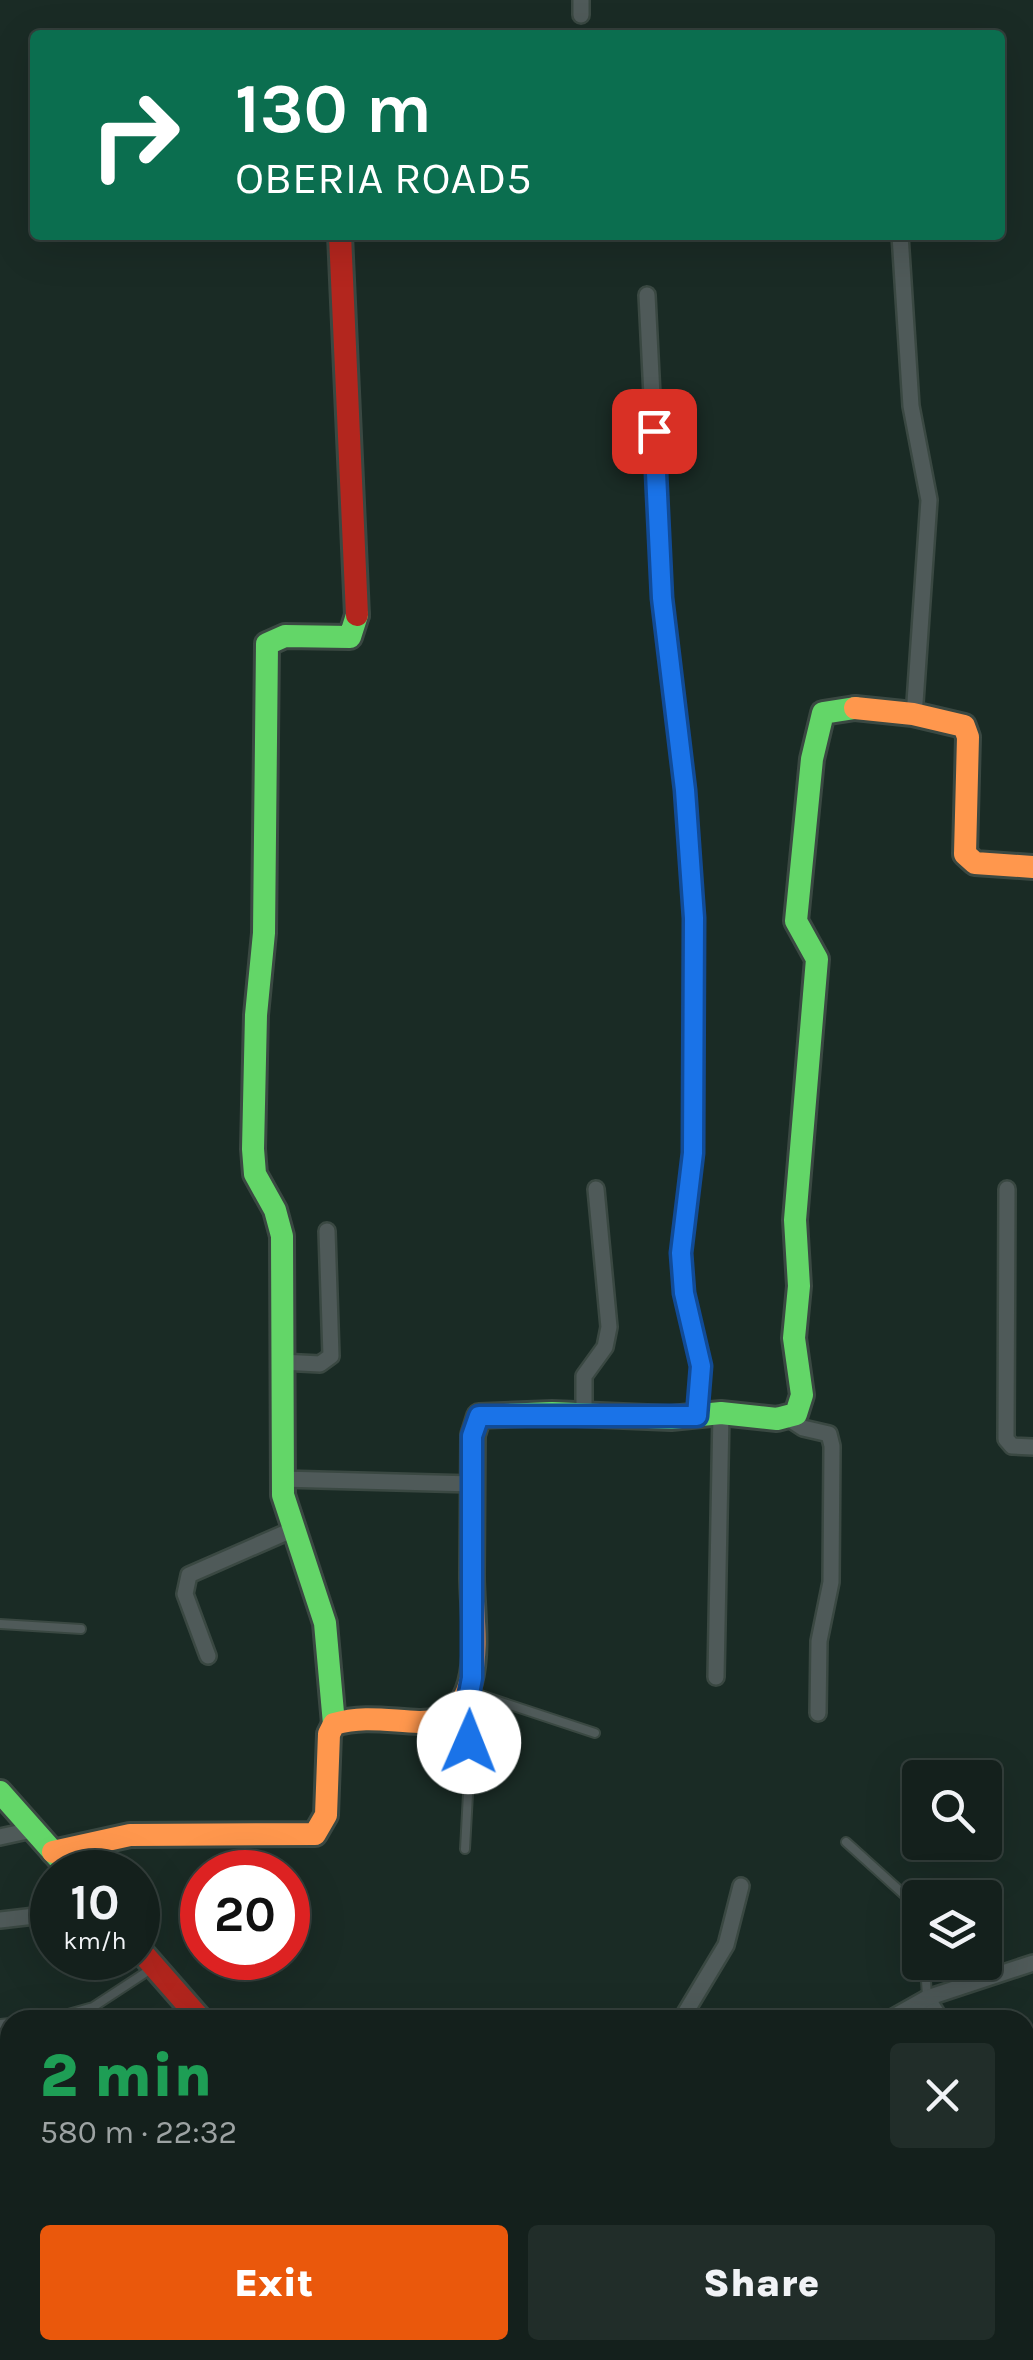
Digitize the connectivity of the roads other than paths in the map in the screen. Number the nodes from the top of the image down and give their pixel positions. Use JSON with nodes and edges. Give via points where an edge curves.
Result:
{"nodes":[{"id":1,"x":340,"y":240,"type":"edge"},
{"id":2,"x":900,"y":240,"type":"edge"},
{"id":3,"x":647,"y":295,"type":"dead end"},
{"id":4,"x":914,"y":717,"type":"junction"},
{"id":5,"x":1033,"y":866,"type":"edge"},
{"id":6,"x":596,"y":1189,"type":"dead end"},
{"id":7,"x":1007,"y":1189,"type":"dead end"},
{"id":8,"x":327,"y":1231,"type":"dead end"},
{"id":9,"x":281,"y":1362,"type":"junction"},
{"id":10,"x":721,"y":1413,"type":"junction"},
{"id":11,"x":584,"y":1415,"type":"junction"},
{"id":12,"x":697,"y":1416,"type":"junction"},
{"id":13,"x":788,"y":1418,"type":"junction"},
{"id":14,"x":1033,"y":1447,"type":"edge"},
{"id":15,"x":281,"y":1479,"type":"junction"},
{"id":16,"x":472,"y":1484,"type":"junction"},
{"id":17,"x":294,"y":1529,"type":"junction"},
{"id":18,"x":0,"y":1624,"type":"edge"},
{"id":19,"x":80,"y":1629,"type":"dead end"},
{"id":20,"x":208,"y":1656,"type":"dead end"},
{"id":21,"x":716,"y":1677,"type":"dead end"},
{"id":22,"x":465,"y":1702,"type":"junction"},
{"id":23,"x":818,"y":1713,"type":"dead end"},
{"id":24,"x":334,"y":1724,"type":"junction"},
{"id":25,"x":594,"y":1732,"type":"dead end"},
{"id":26,"x":0,"y":1792,"type":"edge"},
{"id":27,"x":32,"y":1830,"type":"junction"},
{"id":28,"x":0,"y":1837,"type":"edge"},
{"id":29,"x":846,"y":1842,"type":"dead end"},
{"id":30,"x":465,"y":1849,"type":"dead end"},
{"id":31,"x":51,"y":1850,"type":"edge"},
{"id":32,"x":62,"y":1850,"type":"edge"},
{"id":33,"x":741,"y":1886,"type":"dead end"},
{"id":34,"x":902,"y":1893,"type":"edge"},
{"id":35,"x":30,"y":1917,"type":"edge"},
{"id":36,"x":0,"y":1920,"type":"edge"},
{"id":37,"x":1033,"y":1963,"type":"edge"},
{"id":38,"x":160,"y":1973,"type":"edge"},
{"id":39,"x":134,"y":1980,"type":"edge"},
{"id":40,"x":926,"y":1980,"type":"edge"},
{"id":41,"x":927,"y":1998,"type":"junction"},
{"id":42,"x":83,"y":2010,"type":"edge"},
{"id":43,"x":192,"y":2010,"type":"edge"},
{"id":44,"x":688,"y":2010,"type":"edge"},
{"id":45,"x":906,"y":2010,"type":"edge"},
{"id":46,"x":935,"y":2010,"type":"edge"}],
"edges":[{"from":1,"to":9,"type":"street","via":[[357,624],[343,639],[275,638],[265,654],[264,933],[253,1148],[256,1174],[280,1223]]},
{"from":2,"to":4,"type":"street","via":[[911,406],[929,500]]},
{"from":3,"to":12,"type":"street","via":[[662,598],[694,918],[693,1153],[681,1253],[701,1366]]},
{"from":4,"to":5,"type":"street","via":[[967,730],[963,842],[969,860]]},
{"from":4,"to":13,"type":"street","via":[[838,707],[823,713],[816,729],[796,921],[817,959],[795,1220],[794,1338],[802,1395]]},
{"from":6,"to":11,"type":"street","via":[[609,1328],[584,1376]]},
{"from":7,"to":14,"type":"street","via":[[1006,1439],[1012,1446]]},
{"from":8,"to":9,"type":"street","via":[[331,1356],[320,1364]]},
{"from":9,"to":15,"type":"street"},
{"from":10,"to":12,"type":"street"},
{"from":10,"to":13,"type":"street"},
{"from":10,"to":21,"type":"street"},
{"from":11,"to":12,"type":"street"},
{"from":11,"to":16,"type":"street","via":[[479,1416]]},
{"from":13,"to":23,"type":"street","via":[[828,1434],[832,1446],[831,1582],[819,1641]]},
{"from":15,"to":16,"type":"street"},
{"from":15,"to":17,"type":"street"},
{"from":16,"to":22,"type":"street"},
{"from":17,"to":20,"type":"street","via":[[189,1575],[185,1594]]},
{"from":17,"to":24,"type":"street","via":[[325,1623]]},
{"from":18,"to":19,"type":"lane"},
{"from":22,"to":24,"type":"street","via":[[436,1721],[356,1717]]},
{"from":22,"to":25,"type":"lane"},
{"from":22,"to":30,"type":"lane","via":[[470,1757]]},
{"from":24,"to":32,"type":"street","via":[[326,1816],[316,1834],[130,1835]]},
{"from":26,"to":27,"type":"street"},
{"from":27,"to":28,"type":"street"},
{"from":27,"to":31,"type":"street"},
{"from":29,"to":34,"type":"lane"},
{"from":33,"to":44,"type":"street","via":[[726,1945]]},
{"from":35,"to":36,"type":"street"},
{"from":37,"to":41,"type":"street"},
{"from":38,"to":43,"type":"street"},
{"from":39,"to":42,"type":"lane"},
{"from":40,"to":41,"type":"lane"},
{"from":41,"to":45,"type":"street"},
{"from":41,"to":46,"type":"street"}]}
